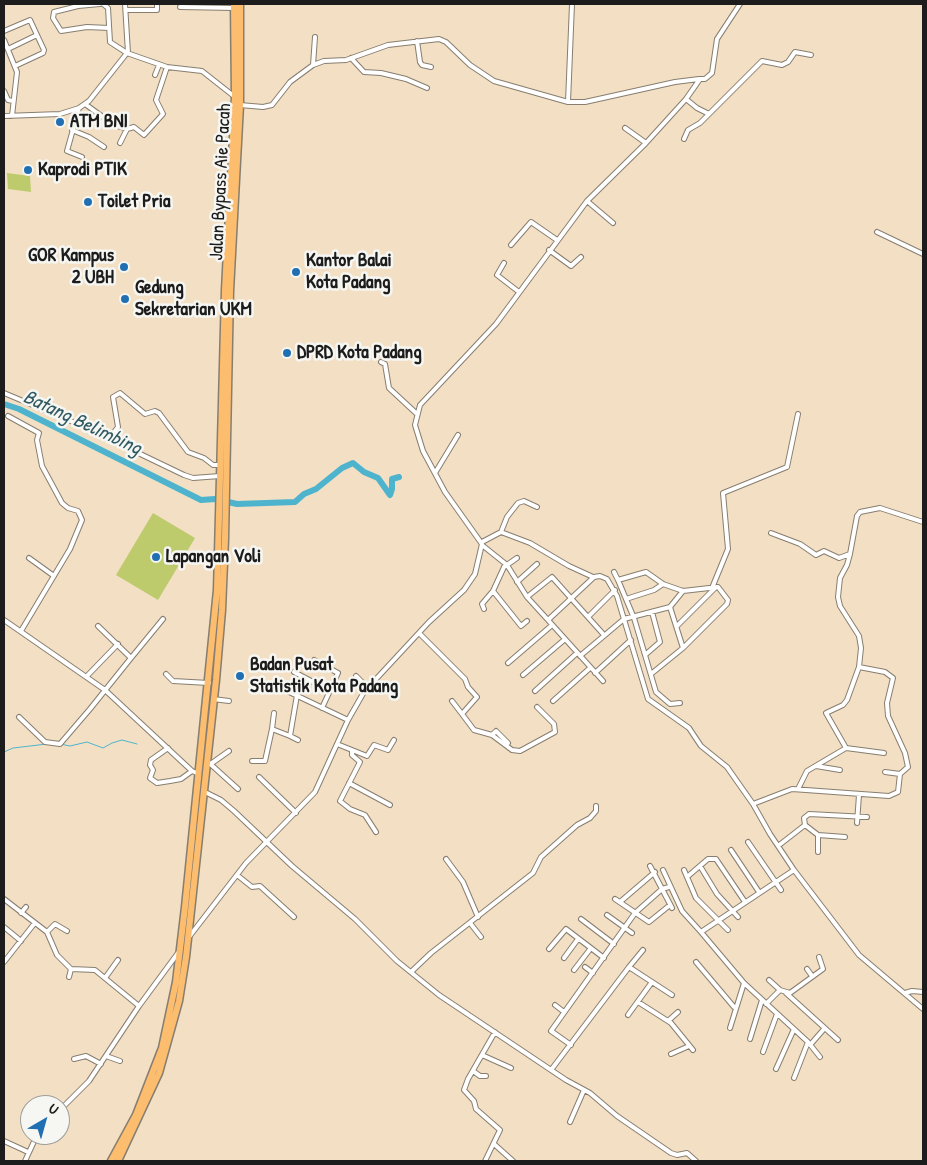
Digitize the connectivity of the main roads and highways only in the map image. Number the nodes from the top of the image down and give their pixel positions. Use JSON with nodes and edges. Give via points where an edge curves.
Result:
{"nodes":[{"id":1,"x":240,"y":4,"type":"edge"},
{"id":2,"x":234,"y":6,"type":"edge"},
{"id":3,"x":237,"y":61,"type":"junction"},
{"id":4,"x":236,"y":139,"type":"junction"},
{"id":5,"x":222,"y":479,"type":"junction"},
{"id":6,"x":209,"y":706,"type":"junction"},
{"id":7,"x":182,"y":963,"type":"junction"},
{"id":8,"x":111,"y":1161,"type":"edge"},
{"id":9,"x":118,"y":1161,"type":"edge"}],
"edges":[{"from":1,"to":3,"type":"highway","name":"Jalan Bypass Aie Pacah"},
{"from":2,"to":3,"type":"highway"},
{"from":3,"to":4,"type":"highway","via":[[234,97]]},
{"from":3,"to":4,"type":"highway","name":"Jalan Bypass Aie Pacah","via":[[240,105]]},
{"from":4,"to":5,"type":"highway","name":"Jalan Bypass Aie Pacah"},
{"from":4,"to":5,"type":"highway","via":[[225,290]]},
{"from":5,"to":6,"type":"highway"},
{"from":5,"to":6,"type":"highway","via":[[226,516],[222,610],[213,699]]},
{"from":6,"to":7,"type":"highway","via":[[199,774]]},
{"from":6,"to":7,"type":"highway","via":[[209,762]]},
{"from":7,"to":8,"type":"highway","via":[[158,1059],[136,1114]]},
{"from":7,"to":9,"type":"highway","via":[[179,1001],[165,1058]]}]}
